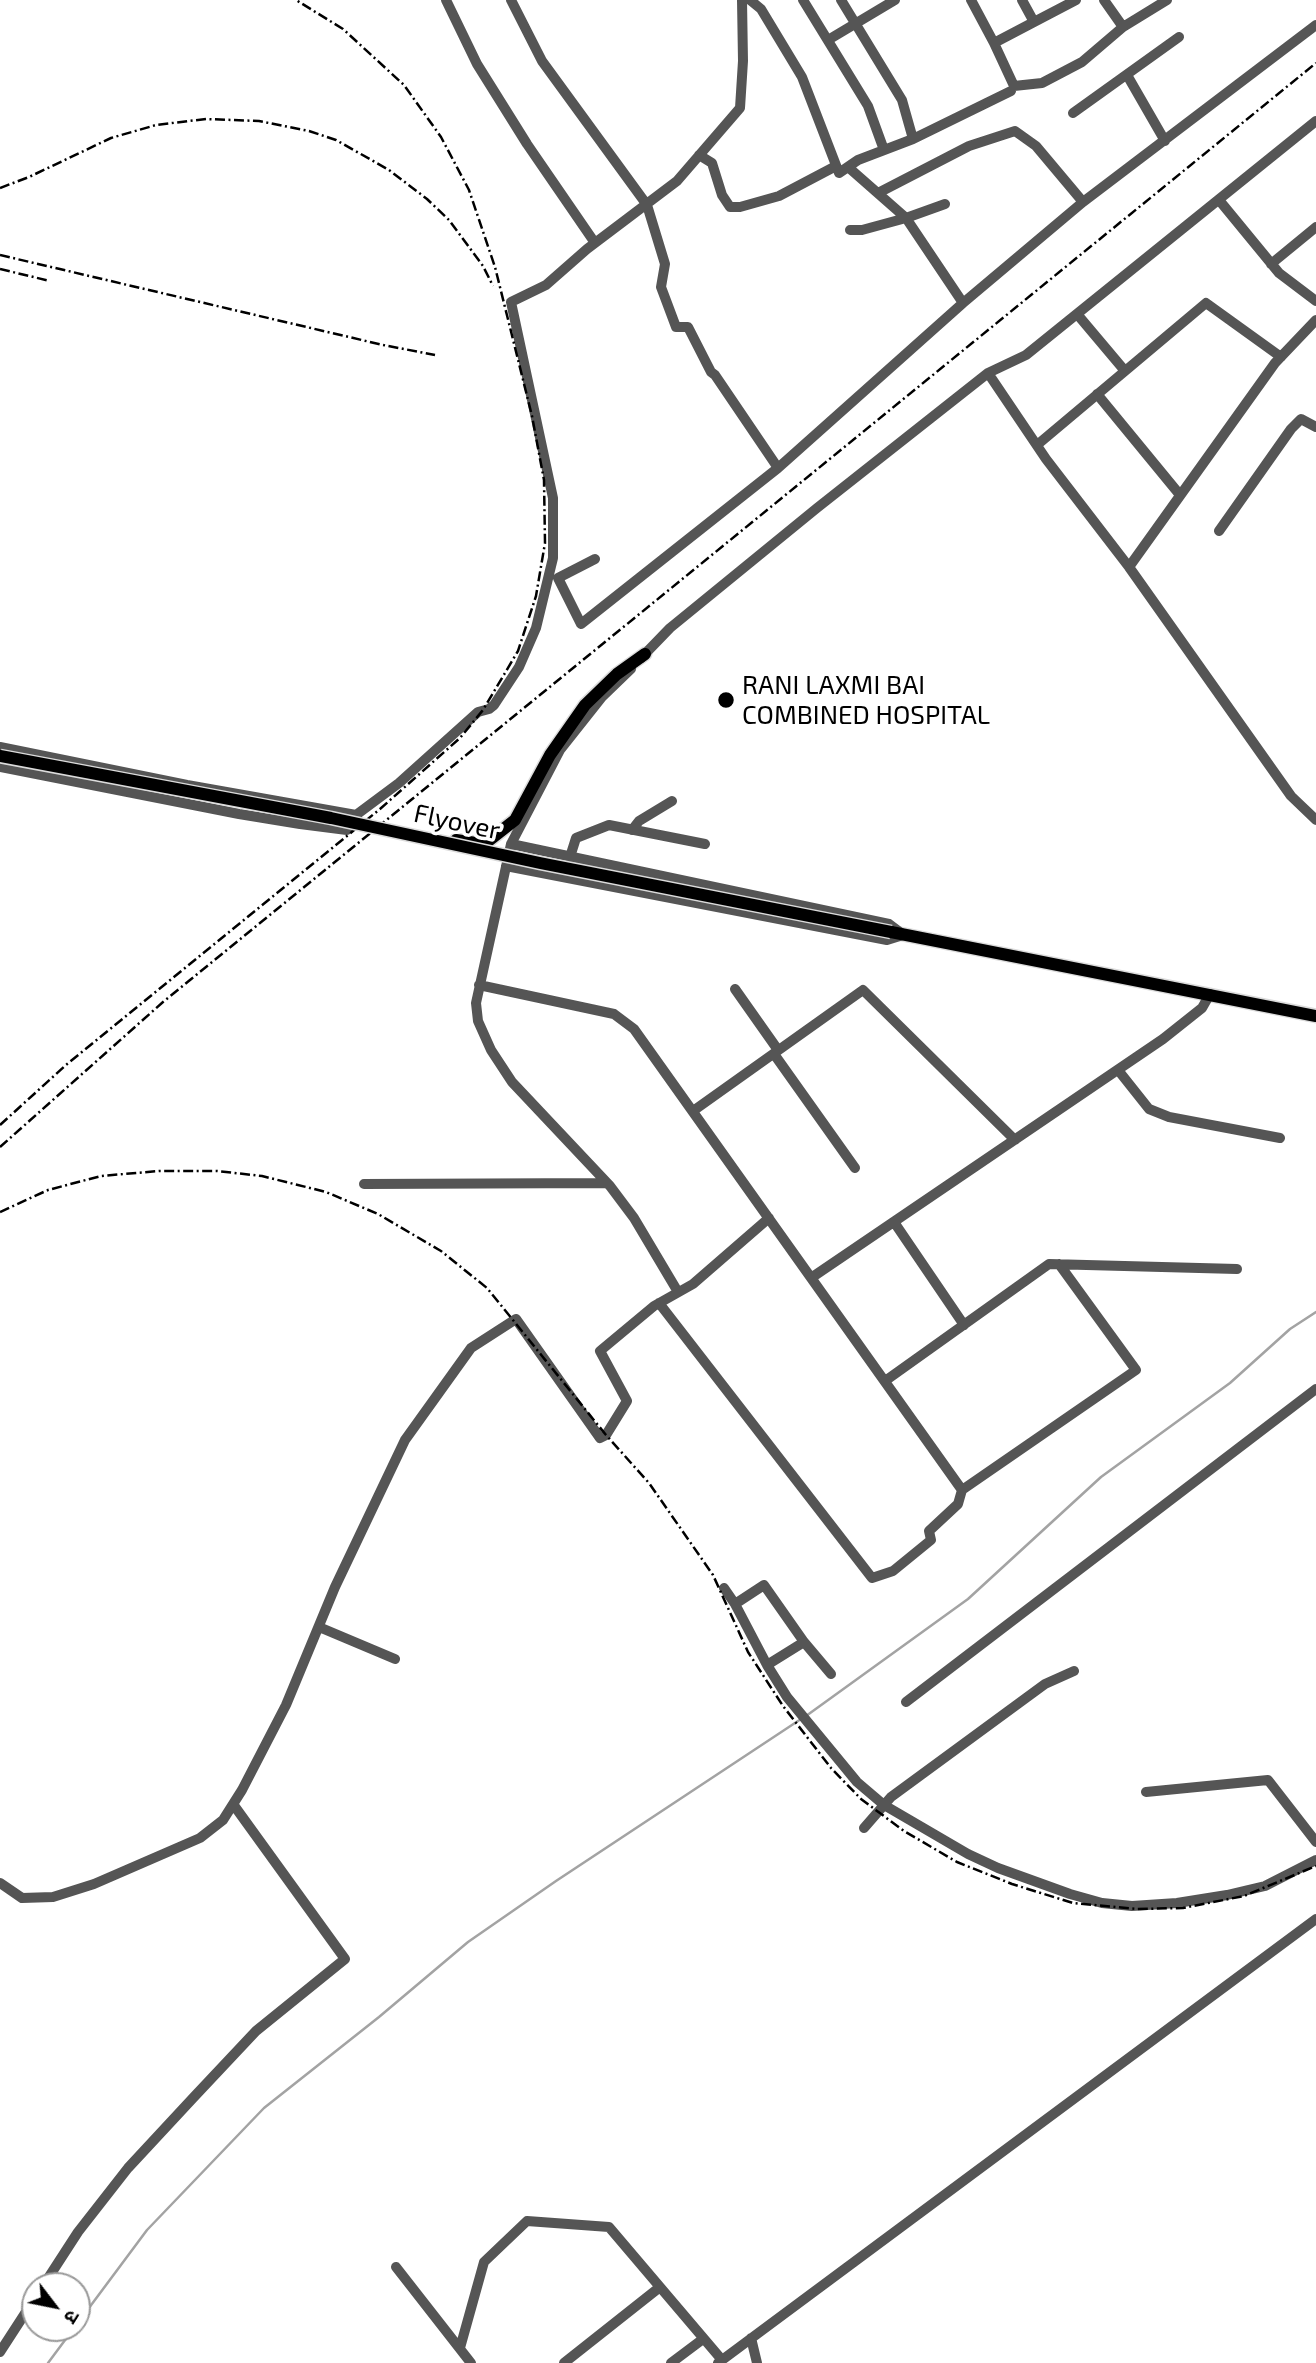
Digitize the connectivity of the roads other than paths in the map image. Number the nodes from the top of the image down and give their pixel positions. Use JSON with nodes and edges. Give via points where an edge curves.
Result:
{"nodes":[{"id":1,"x":446,"y":0,"type":"edge"},
{"id":2,"x":510,"y":0,"type":"edge"},
{"id":3,"x":742,"y":0,"type":"edge"},
{"id":4,"x":750,"y":0,"type":"edge"},
{"id":5,"x":803,"y":0,"type":"edge"},
{"id":6,"x":841,"y":0,"type":"edge"},
{"id":7,"x":895,"y":0,"type":"edge"},
{"id":8,"x":971,"y":0,"type":"edge"},
{"id":9,"x":1023,"y":0,"type":"edge"},
{"id":10,"x":1076,"y":0,"type":"edge"},
{"id":11,"x":1104,"y":0,"type":"edge"},
{"id":12,"x":1167,"y":0,"type":"edge"},
{"id":13,"x":855,"y":22,"type":"junction"},
{"id":14,"x":1034,"y":22,"type":"junction"},
{"id":15,"x":1316,"y":25,"type":"edge"},
{"id":16,"x":1123,"y":27,"type":"junction"},
{"id":17,"x":1179,"y":37,"type":"dead end"},
{"id":18,"x":828,"y":40,"type":"junction"},
{"id":19,"x":995,"y":43,"type":"junction"},
{"id":20,"x":1127,"y":75,"type":"junction"},
{"id":21,"x":1011,"y":91,"type":"dead end"},
{"id":22,"x":1073,"y":113,"type":"dead end"},
{"id":23,"x":1316,"y":121,"type":"edge"},
{"id":24,"x":913,"y":139,"type":"junction"},
{"id":25,"x":1165,"y":141,"type":"junction"},
{"id":26,"x":884,"y":150,"type":"junction"},
{"id":27,"x":699,"y":155,"type":"junction"},
{"id":28,"x":836,"y":166,"type":"junction"},
{"id":29,"x":848,"y":167,"type":"junction"},
{"id":30,"x":880,"y":192,"type":"junction"},
{"id":31,"x":1219,"y":200,"type":"junction"},
{"id":32,"x":1083,"y":202,"type":"junction"},
{"id":33,"x":945,"y":204,"type":"dead end"},
{"id":34,"x":647,"y":205,"type":"junction"},
{"id":35,"x":906,"y":218,"type":"junction"},
{"id":36,"x":1316,"y":228,"type":"edge"},
{"id":37,"x":850,"y":230,"type":"dead end"},
{"id":38,"x":596,"y":243,"type":"junction"},
{"id":39,"x":1271,"y":264,"type":"junction"},
{"id":40,"x":1316,"y":301,"type":"edge"},
{"id":41,"x":963,"y":303,"type":"junction"},
{"id":42,"x":1077,"y":314,"type":"junction"},
{"id":43,"x":1316,"y":320,"type":"edge"},
{"id":44,"x":1281,"y":357,"type":"junction"},
{"id":45,"x":1125,"y":371,"type":"junction"},
{"id":46,"x":988,"y":373,"type":"junction"},
{"id":47,"x":1097,"y":394,"type":"junction"},
{"id":48,"x":1316,"y":427,"type":"edge"},
{"id":49,"x":1037,"y":445,"type":"junction"},
{"id":50,"x":778,"y":468,"type":"junction"},
{"id":51,"x":1180,"y":495,"type":"junction"},
{"id":52,"x":1219,"y":531,"type":"dead end"},
{"id":53,"x":595,"y":559,"type":"dead end"},
{"id":54,"x":1129,"y":567,"type":"junction"},
{"id":55,"x":645,"y":654,"type":"junction"},
{"id":56,"x":0,"y":747,"type":"edge"},
{"id":57,"x":0,"y":756,"type":"edge"},
{"id":58,"x":0,"y":767,"type":"edge"},
{"id":59,"x":672,"y":801,"type":"dead end"},
{"id":60,"x":356,"y":814,"type":"junction"},
{"id":61,"x":1316,"y":821,"type":"edge"},
{"id":62,"x":632,"y":830,"type":"junction"},
{"id":63,"x":415,"y":836,"type":"junction"},
{"id":64,"x":511,"y":844,"type":"junction"},
{"id":65,"x":705,"y":844,"type":"dead end"},
{"id":66,"x":570,"y":857,"type":"junction"},
{"id":67,"x":506,"y":866,"type":"junction"},
{"id":68,"x":897,"y":934,"type":"junction"},
{"id":69,"x":479,"y":985,"type":"junction"},
{"id":70,"x":735,"y":989,"type":"dead end"},
{"id":71,"x":1210,"y":994,"type":"junction"},
{"id":72,"x":1316,"y":1016,"type":"edge"},
{"id":73,"x":776,"y":1052,"type":"junction"},
{"id":74,"x":1118,"y":1070,"type":"junction"},
{"id":75,"x":693,"y":1111,"type":"junction"},
{"id":76,"x":1280,"y":1138,"type":"dead end"},
{"id":77,"x":1015,"y":1140,"type":"junction"},
{"id":78,"x":855,"y":1168,"type":"dead end"},
{"id":79,"x":607,"y":1183,"type":"junction"},
{"id":80,"x":364,"y":1184,"type":"dead end"},
{"id":81,"x":769,"y":1219,"type":"junction"},
{"id":82,"x":894,"y":1222,"type":"junction"},
{"id":83,"x":1059,"y":1265,"type":"junction"},
{"id":84,"x":1237,"y":1269,"type":"dead end"},
{"id":85,"x":811,"y":1278,"type":"junction"},
{"id":86,"x":678,"y":1292,"type":"junction"},
{"id":87,"x":659,"y":1303,"type":"junction"},
{"id":88,"x":964,"y":1325,"type":"junction"},
{"id":89,"x":885,"y":1381,"type":"junction"},
{"id":90,"x":1316,"y":1389,"type":"edge"},
{"id":91,"x":962,"y":1490,"type":"junction"},
{"id":92,"x":723,"y":1588,"type":"dead end"},
{"id":93,"x":735,"y":1604,"type":"junction"},
{"id":94,"x":318,"y":1627,"type":"junction"},
{"id":95,"x":804,"y":1642,"type":"junction"},
{"id":96,"x":395,"y":1659,"type":"dead end"},
{"id":97,"x":766,"y":1665,"type":"junction"},
{"id":98,"x":1074,"y":1671,"type":"dead end"},
{"id":99,"x":831,"y":1674,"type":"dead end"},
{"id":100,"x":906,"y":1702,"type":"dead end"},
{"id":101,"x":1146,"y":1792,"type":"dead end"},
{"id":102,"x":233,"y":1804,"type":"junction"},
{"id":103,"x":884,"y":1805,"type":"junction"},
{"id":104,"x":864,"y":1828,"type":"dead end"},
{"id":105,"x":1316,"y":1842,"type":"edge"},
{"id":106,"x":1316,"y":1860,"type":"edge"},
{"id":107,"x":0,"y":1883,"type":"edge"},
{"id":108,"x":1316,"y":1919,"type":"edge"},
{"id":109,"x":396,"y":2267,"type":"dead end"},
{"id":110,"x":52,"y":2272,"type":"edge"},
{"id":111,"x":660,"y":2287,"type":"junction"},
{"id":112,"x":21,"y":2320,"type":"edge"},
{"id":113,"x":704,"y":2339,"type":"junction"},
{"id":114,"x":751,"y":2339,"type":"junction"},
{"id":115,"x":460,"y":2348,"type":"junction"},
{"id":116,"x":0,"y":2352,"type":"edge"},
{"id":117,"x":720,"y":2362,"type":"edge"},
{"id":118,"x":471,"y":2363,"type":"edge"},
{"id":119,"x":564,"y":2363,"type":"edge"},
{"id":120,"x":671,"y":2363,"type":"edge"},
{"id":121,"x":757,"y":2363,"type":"edge"}],
"edges":[{"from":1,"to":38,"type":"street","via":[[484,75]]},
{"from":2,"to":34,"type":"street","via":[[542,61]]},
{"from":3,"to":27,"type":"street","via":[[740,108]]},
{"from":4,"to":28,"type":"street","via":[[761,9],[802,77]]},
{"from":5,"to":18,"type":"street"},
{"from":6,"to":13,"type":"street"},
{"from":7,"to":13,"type":"street"},
{"from":8,"to":19,"type":"street"},
{"from":9,"to":14,"type":"street"},
{"from":10,"to":14,"type":"street"},
{"from":11,"to":16,"type":"street"},
{"from":12,"to":16,"type":"street"},
{"from":13,"to":18,"type":"street"},
{"from":13,"to":24,"type":"street","via":[[902,100]]},
{"from":14,"to":19,"type":"street"},
{"from":15,"to":25,"type":"street"},
{"from":16,"to":19,"type":"street","via":[[1082,62],[1042,83],[1014,86]]},
{"from":17,"to":20,"type":"street"},
{"from":18,"to":26,"type":"street","via":[[868,106]]},
{"from":20,"to":22,"type":"street"},
{"from":20,"to":25,"type":"street"},
{"from":21,"to":24,"type":"street"},
{"from":23,"to":31,"type":"street"},
{"from":24,"to":26,"type":"street"},
{"from":25,"to":32,"type":"street"},
{"from":26,"to":29,"type":"street"},
{"from":27,"to":28,"type":"street","via":[[712,163],[730,207],[779,196]]},
{"from":27,"to":34,"type":"street"},
{"from":28,"to":29,"type":"street","via":[[839,173]]},
{"from":29,"to":30,"type":"street"},
{"from":30,"to":32,"type":"street","via":[[969,146],[1015,131],[1036,146]]},
{"from":30,"to":35,"type":"street"},
{"from":31,"to":39,"type":"street"},
{"from":31,"to":42,"type":"street"},
{"from":32,"to":41,"type":"street"},
{"from":33,"to":35,"type":"street"},
{"from":34,"to":38,"type":"street"},
{"from":34,"to":50,"type":"street","via":[[664,264],[661,287],[677,327],[688,327],[711,372]]},
{"from":35,"to":37,"type":"street"},
{"from":35,"to":41,"type":"street"},
{"from":36,"to":39,"type":"street"},
{"from":38,"to":60,"type":"street","via":[[546,285],[511,302],[553,498],[553,558],[536,628],[519,667],[494,705],[478,712],[399,783]]},
{"from":39,"to":40,"type":"street"},
{"from":41,"to":50,"type":"street"},
{"from":42,"to":45,"type":"street"},
{"from":42,"to":46,"type":"street","via":[[1027,355]]},
{"from":43,"to":44,"type":"street"},
{"from":44,"to":45,"type":"street","via":[[1206,303]]},
{"from":44,"to":51,"type":"street"},
{"from":45,"to":47,"type":"street"},
{"from":46,"to":49,"type":"street"},
{"from":46,"to":55,"type":"street","via":[[670,628]]},
{"from":47,"to":49,"type":"street"},
{"from":47,"to":51,"type":"street"},
{"from":48,"to":52,"type":"street","via":[[1301,419],[1291,429]]},
{"from":49,"to":54,"type":"street"},
{"from":50,"to":53,"type":"street","via":[[582,624],[558,578]]},
{"from":51,"to":54,"type":"street"},
{"from":54,"to":61,"type":"street","via":[[1291,796]]},
{"from":55,"to":63,"type":"main road","bridge":true,"via":[[585,705],[550,755],[515,820],[502,831],[487,842],[476,843]]},
{"from":55,"to":64,"type":"street","via":[[595,705],[560,750]]},
{"from":56,"to":60,"type":"street"},
{"from":57,"to":63,"type":"main road","name":"Flyover","bridge":true},
{"from":58,"to":60,"type":"street","via":[[300,824],[347,830],[357,820]]},
{"from":59,"to":62,"type":"street"},
{"from":62,"to":65,"type":"street"},
{"from":62,"to":66,"type":"street","via":[[609,825],[576,838]]},
{"from":63,"to":68,"type":"main road","name":"Flyover","bridge":true},
{"from":64,"to":66,"type":"street"},
{"from":64,"to":67,"type":"street"},
{"from":66,"to":68,"type":"street","via":[[889,923]]},
{"from":67,"to":68,"type":"street","via":[[887,940]]},
{"from":67,"to":69,"type":"street"},
{"from":68,"to":71,"type":"main road","name":"Flyover"},
{"from":69,"to":75,"type":"street","via":[[614,1014],[634,1029]]},
{"from":69,"to":79,"type":"street","via":[[478,1021],[491,1050],[512,1082]]},
{"from":70,"to":73,"type":"street"},
{"from":71,"to":72,"type":"main road","name":"Flyover"},
{"from":71,"to":74,"type":"street","via":[[1202,1008]]},
{"from":73,"to":75,"type":"street"},
{"from":73,"to":77,"type":"street","via":[[863,990]]},
{"from":73,"to":78,"type":"street"},
{"from":74,"to":76,"type":"street","via":[[1149,1109]]},
{"from":74,"to":77,"type":"street"},
{"from":75,"to":81,"type":"street"},
{"from":77,"to":82,"type":"street"},
{"from":79,"to":80,"type":"street"},
{"from":79,"to":86,"type":"street","via":[[634,1218]]},
{"from":81,"to":85,"type":"street"},
{"from":81,"to":86,"type":"street"},
{"from":82,"to":85,"type":"street"},
{"from":82,"to":88,"type":"street"},
{"from":83,"to":84,"type":"street"},
{"from":83,"to":88,"type":"street","via":[[1049,1264]]},
{"from":83,"to":91,"type":"street","via":[[1136,1370]]},
{"from":85,"to":89,"type":"street"},
{"from":86,"to":87,"type":"street"},
{"from":87,"to":91,"type":"street","via":[[872,1578],[893,1572],[931,1540],[929,1531],[958,1504]]},
{"from":87,"to":94,"type":"street","via":[[600,1351],[627,1401],[600,1438],[516,1320],[471,1348],[405,1440]]},
{"from":88,"to":89,"type":"street"},
{"from":89,"to":91,"type":"street"},
{"from":90,"to":100,"type":"street"},
{"from":92,"to":93,"type":"street"},
{"from":93,"to":95,"type":"street","via":[[764,1585]]},
{"from":93,"to":97,"type":"street"},
{"from":94,"to":96,"type":"street"},
{"from":94,"to":102,"type":"street","via":[[286,1705]]},
{"from":95,"to":97,"type":"street"},
{"from":95,"to":99,"type":"street"},
{"from":97,"to":103,"type":"street","via":[[836,1758]]},
{"from":98,"to":103,"type":"street","via":[[1045,1684]]},
{"from":101,"to":105,"type":"street","via":[[1268,1780]]},
{"from":102,"to":107,"type":"street","via":[[223,1820],[200,1838],[94,1884],[53,1897],[22,1898]]},
{"from":102,"to":110,"type":"street","via":[[345,1959],[256,2032],[192,2098],[128,2168]]},
{"from":103,"to":104,"type":"street"},
{"from":103,"to":106,"type":"street","via":[[998,1868],[1102,1903],[1177,1903],[1227,1895],[1265,1886]]},
{"from":108,"to":114,"type":"street"},
{"from":109,"to":115,"type":"street"},
{"from":111,"to":113,"type":"street"},
{"from":111,"to":115,"type":"street","via":[[609,2227],[527,2221],[484,2262]]},
{"from":111,"to":119,"type":"street"},
{"from":112,"to":116,"type":"street"},
{"from":113,"to":117,"type":"street"},
{"from":113,"to":120,"type":"street"},
{"from":114,"to":117,"type":"street"},
{"from":114,"to":121,"type":"street"},
{"from":115,"to":118,"type":"street"}]}
